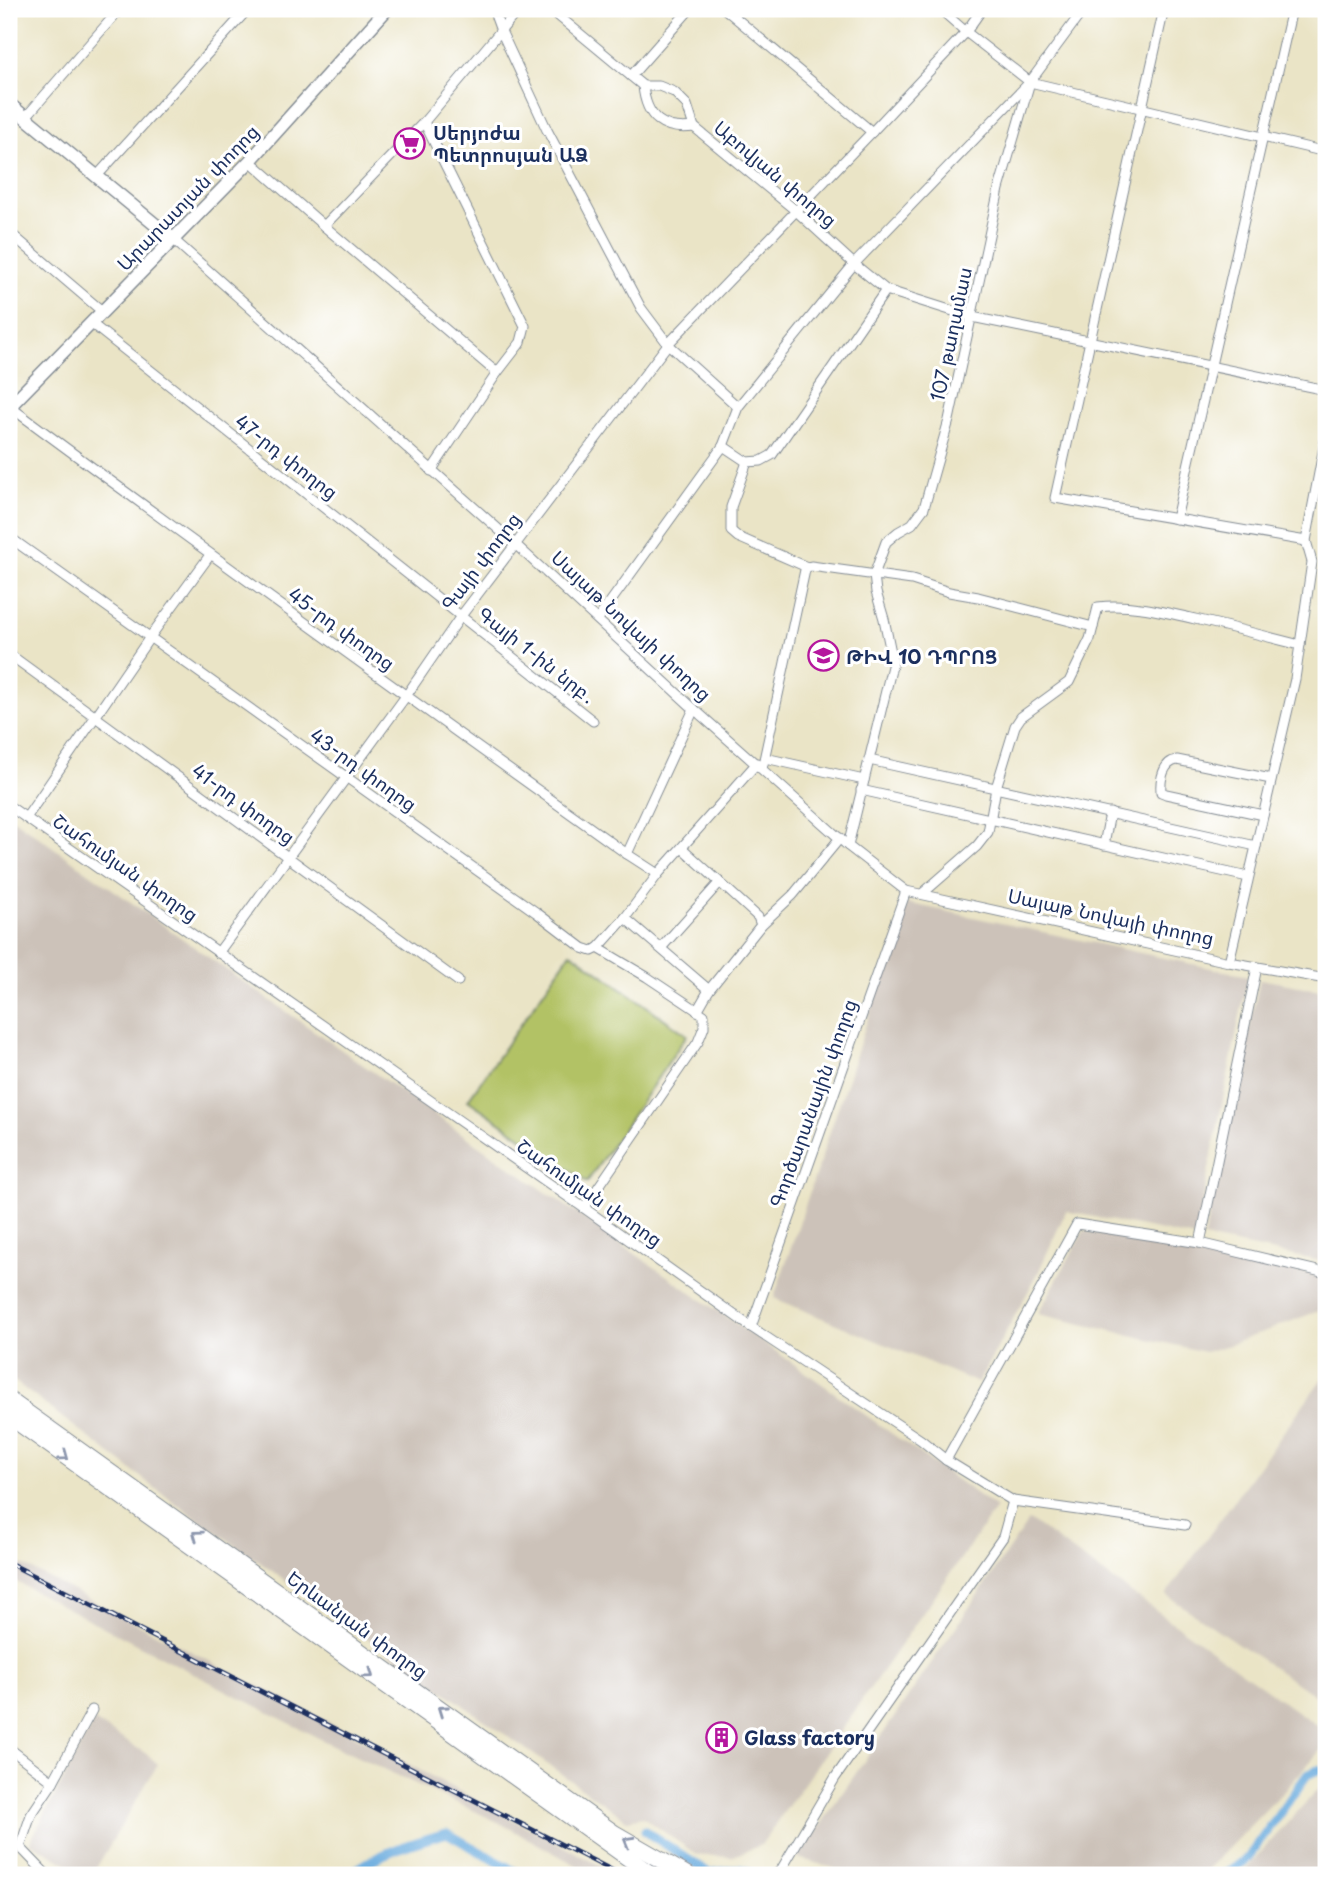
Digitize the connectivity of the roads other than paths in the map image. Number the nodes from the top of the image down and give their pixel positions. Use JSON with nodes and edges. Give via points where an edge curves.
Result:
{"nodes":[{"id":1,"x":120,"y":9,"type":"edge"},
{"id":2,"x":248,"y":9,"type":"edge"},
{"id":3,"x":387,"y":9,"type":"edge"},
{"id":4,"x":493,"y":9,"type":"edge"},
{"id":5,"x":519,"y":9,"type":"edge"},
{"id":6,"x":550,"y":9,"type":"edge"},
{"id":7,"x":690,"y":9,"type":"edge"},
{"id":8,"x":725,"y":9,"type":"edge"},
{"id":9,"x":940,"y":9,"type":"edge"},
{"id":10,"x":982,"y":9,"type":"edge"},
{"id":11,"x":1084,"y":9,"type":"edge"},
{"id":12,"x":1164,"y":9,"type":"edge"},
{"id":13,"x":1292,"y":9,"type":"edge"},
{"id":14,"x":501,"y":31,"type":"junction"},
{"id":15,"x":966,"y":32,"type":"junction"},
{"id":16,"x":631,"y":76,"type":"junction"},
{"id":17,"x":1030,"y":82,"type":"junction"},
{"id":18,"x":643,"y":86,"type":"junction"},
{"id":19,"x":9,"y":104,"type":"edge"},
{"id":20,"x":1141,"y":110,"type":"junction"},
{"id":21,"x":25,"y":118,"type":"junction"},
{"id":22,"x":424,"y":122,"type":"junction"},
{"id":23,"x":695,"y":127,"type":"junction"},
{"id":24,"x":872,"y":132,"type":"junction"},
{"id":25,"x":1263,"y":138,"type":"junction"},
{"id":26,"x":1326,"y":152,"type":"edge"},
{"id":27,"x":250,"y":161,"type":"junction"},
{"id":28,"x":96,"y":177,"type":"junction"},
{"id":29,"x":795,"y":210,"type":"junction"},
{"id":30,"x":324,"y":226,"type":"junction"},
{"id":31,"x":9,"y":232,"type":"edge"},
{"id":32,"x":174,"y":240,"type":"junction"},
{"id":33,"x":854,"y":264,"type":"junction"},
{"id":34,"x":886,"y":290,"type":"junction"},
{"id":35,"x":103,"y":312,"type":"junction"},
{"id":36,"x":972,"y":317,"type":"junction"},
{"id":37,"x":92,"y":324,"type":"junction"},
{"id":38,"x":1089,"y":342,"type":"junction"},
{"id":39,"x":668,"y":344,"type":"junction"},
{"id":40,"x":1211,"y":367,"type":"junction"},
{"id":41,"x":497,"y":373,"type":"junction"},
{"id":42,"x":1326,"y":390,"type":"edge"},
{"id":43,"x":9,"y":407,"type":"edge"},
{"id":44,"x":738,"y":407,"type":"junction"},
{"id":45,"x":1326,"y":436,"type":"edge"},
{"id":46,"x":723,"y":446,"type":"junction"},
{"id":47,"x":747,"y":462,"type":"junction"},
{"id":48,"x":431,"y":471,"type":"junction"},
{"id":49,"x":1176,"y":519,"type":"junction"},
{"id":50,"x":9,"y":537,"type":"edge"},
{"id":51,"x":1306,"y":541,"type":"junction"},
{"id":52,"x":514,"y":544,"type":"junction"},
{"id":53,"x":210,"y":555,"type":"junction"},
{"id":54,"x":807,"y":567,"type":"junction"},
{"id":55,"x":874,"y":575,"type":"junction"},
{"id":56,"x":461,"y":616,"type":"junction"},
{"id":57,"x":598,"y":619,"type":"junction"},
{"id":58,"x":1093,"y":627,"type":"junction"},
{"id":59,"x":150,"y":637,"type":"junction"},
{"id":60,"x":1300,"y":645,"type":"junction"},
{"id":61,"x":9,"y":654,"type":"edge"},
{"id":62,"x":405,"y":696,"type":"junction"},
{"id":63,"x":694,"y":709,"type":"junction"},
{"id":64,"x":94,"y":718,"type":"junction"},
{"id":65,"x":593,"y":721,"type":"dead end"},
{"id":66,"x":869,"y":760,"type":"junction"},
{"id":67,"x":761,"y":763,"type":"junction"},
{"id":68,"x":345,"y":777,"type":"junction"},
{"id":69,"x":1271,"y":779,"type":"junction"},
{"id":70,"x":862,"y":785,"type":"junction"},
{"id":71,"x":996,"y":788,"type":"junction"},
{"id":72,"x":9,"y":806,"type":"edge"},
{"id":73,"x":1110,"y":813,"type":"junction"},
{"id":74,"x":1263,"y":815,"type":"junction"},
{"id":75,"x":26,"y":818,"type":"junction"},
{"id":76,"x":991,"y":820,"type":"junction"},
{"id":77,"x":840,"y":838,"type":"junction"},
{"id":78,"x":1104,"y":845,"type":"junction"},
{"id":79,"x":848,"y":846,"type":"junction"},
{"id":80,"x":1256,"y":846,"type":"junction"},
{"id":81,"x":682,"y":848,"type":"junction"},
{"id":82,"x":627,"y":854,"type":"junction"},
{"id":83,"x":288,"y":856,"type":"junction"},
{"id":84,"x":658,"y":874,"type":"junction"},
{"id":85,"x":1248,"y":877,"type":"junction"},
{"id":86,"x":720,"y":882,"type":"junction"},
{"id":87,"x":906,"y":891,"type":"junction"},
{"id":88,"x":922,"y":894,"type":"junction"},
{"id":89,"x":625,"y":918,"type":"junction"},
{"id":90,"x":761,"y":925,"type":"junction"},
{"id":91,"x":598,"y":948,"type":"junction"},
{"id":92,"x":661,"y":948,"type":"junction"},
{"id":93,"x":218,"y":953,"type":"junction"},
{"id":94,"x":1230,"y":962,"type":"junction"},
{"id":95,"x":1257,"y":967,"type":"junction"},
{"id":96,"x":1326,"y":979,"type":"edge"},
{"id":97,"x":458,"y":981,"type":"dead end"},
{"id":98,"x":709,"y":990,"type":"junction"},
{"id":99,"x":701,"y":1013,"type":"junction"},
{"id":100,"x":584,"y":1208,"type":"junction"},
{"id":101,"x":1200,"y":1243,"type":"junction"},
{"id":102,"x":1326,"y":1273,"type":"edge"},
{"id":103,"x":751,"y":1327,"type":"junction"},
{"id":104,"x":9,"y":1400,"type":"edge"},
{"id":105,"x":9,"y":1416,"type":"edge"},
{"id":106,"x":39,"y":1430,"type":"junction"},
{"id":107,"x":946,"y":1461,"type":"junction"},
{"id":108,"x":1013,"y":1501,"type":"junction"},
{"id":109,"x":1185,"y":1525,"type":"dead end"},
{"id":110,"x":92,"y":1710,"type":"dead end"},
{"id":111,"x":9,"y":1748,"type":"edge"},
{"id":112,"x":53,"y":1782,"type":"junction"},
{"id":113,"x":538,"y":1786,"type":"junction"},
{"id":114,"x":47,"y":1875,"type":"edge"},
{"id":115,"x":652,"y":1875,"type":"edge"},
{"id":116,"x":687,"y":1875,"type":"edge"},
{"id":117,"x":775,"y":1875,"type":"edge"}],
"edges":[{"from":1,"to":21,"type":"street"},
{"from":2,"to":28,"type":"street"},
{"from":3,"to":27,"type":"main road","name":"Արարատյան փողոց"},
{"from":4,"to":14,"type":"street"},
{"from":5,"to":14,"type":"street"},
{"from":6,"to":16,"type":"street","name":"Աբովյան փողոց"},
{"from":7,"to":16,"type":"street"},
{"from":8,"to":24,"type":"street"},
{"from":9,"to":15,"type":"street"},
{"from":10,"to":15,"type":"street"},
{"from":11,"to":17,"type":"street","name":"107 թաղամաս"},
{"from":12,"to":20,"type":"street"},
{"from":13,"to":25,"type":"street"},
{"from":14,"to":22,"type":"street"},
{"from":14,"to":39,"type":"street","via":[[547,130],[641,308]]},
{"from":15,"to":17,"type":"street"},
{"from":15,"to":24,"type":"street"},
{"from":16,"to":18,"type":"street","name":"Աբովյան փողոց"},
{"from":17,"to":20,"type":"street"},
{"from":17,"to":33,"type":"street","name":"107 թաղամաս"},
{"from":17,"to":36,"type":"street","name":"107 թաղամաս","via":[[999,189]]},
{"from":18,"to":23,"type":"street","name":"Աբովյան փողոց","via":[[674,92],[687,105]]},
{"from":18,"to":23,"type":"street","via":[[651,113],[663,124],[678,129]]},
{"from":19,"to":21,"type":"main road","name":"Սայաթ Նովայի փողոց"},
{"from":20,"to":25,"type":"street"},
{"from":20,"to":38,"type":"street"},
{"from":21,"to":28,"type":"main road","name":"Սայաթ Նովայի փողոց"},
{"from":22,"to":30,"type":"street"},
{"from":22,"to":41,"type":"street","via":[[525,326],[521,342]]},
{"from":23,"to":29,"type":"street","name":"Աբովյան փողոց"},
{"from":24,"to":29,"type":"street"},
{"from":25,"to":26,"type":"street"},
{"from":25,"to":40,"type":"street"},
{"from":27,"to":30,"type":"street"},
{"from":27,"to":32,"type":"main road","name":"Արարատյան փողոց"},
{"from":28,"to":32,"type":"main road","name":"Սայաթ Նովայի փողոց"},
{"from":29,"to":33,"type":"street","name":"Աբովյան փողոց"},
{"from":29,"to":39,"type":"street","name":"Գայի փողոց"},
{"from":30,"to":41,"type":"street"},
{"from":31,"to":35,"type":"street"},
{"from":32,"to":35,"type":"main road","name":"Արարատյան փողոց"},
{"from":32,"to":48,"type":"street","name":"Սայաթ Նովայի փողոց"},
{"from":33,"to":34,"type":"street","name":"Աբովյան փողոց"},
{"from":33,"to":44,"type":"street","name":"107 թաղամաս"},
{"from":34,"to":36,"type":"street"},
{"from":34,"to":47,"type":"street","via":[[772,455]]},
{"from":35,"to":37,"type":"main road","name":"Արարատյան փողոց"},
{"from":36,"to":38,"type":"street"},
{"from":36,"to":55,"type":"street","name":"107 թաղամաս","via":[[924,508],[912,524],[886,542]]},
{"from":37,"to":43,"type":"main road","name":"Արարատյան փողոց"},
{"from":37,"to":56,"type":"street","name":"47-րդ փողոց"},
{"from":38,"to":40,"type":"street"},
{"from":38,"to":49,"type":"street","via":[[1055,498]]},
{"from":39,"to":44,"type":"street"},
{"from":39,"to":52,"type":"street","name":"Գայի փողոց"},
{"from":40,"to":42,"type":"street"},
{"from":40,"to":49,"type":"street"},
{"from":41,"to":48,"type":"street"},
{"from":43,"to":53,"type":"street","name":"45-րդ փողոց"},
{"from":44,"to":46,"type":"street","name":"107 թաղամաս"},
{"from":45,"to":51,"type":"street"},
{"from":46,"to":47,"type":"street"},
{"from":46,"to":57,"type":"street","name":"107 թաղամաս"},
{"from":47,"to":54,"type":"street","via":[[731,507],[731,531]]},
{"from":48,"to":52,"type":"street","name":"Սայաթ Նովայի փողոց"},
{"from":49,"to":51,"type":"street"},
{"from":50,"to":59,"type":"street","name":"43-րդ փողոց"},
{"from":51,"to":60,"type":"street","via":[[1312,562]]},
{"from":52,"to":56,"type":"street","name":"Գայի փողոց"},
{"from":52,"to":57,"type":"street","name":"Սայաթ Նովայի փողոց"},
{"from":53,"to":59,"type":"street"},
{"from":53,"to":62,"type":"street","name":"45-րդ փողոց"},
{"from":54,"to":55,"type":"street"},
{"from":54,"to":67,"type":"street"},
{"from":55,"to":58,"type":"street","via":[[912,580]]},
{"from":55,"to":66,"type":"street","via":[[893,662]]},
{"from":56,"to":62,"type":"street","name":"Գայի փողոց"},
{"from":56,"to":65,"type":"street","name":"Գայի 1-ին նրբ․"},
{"from":57,"to":63,"type":"street","name":"Սայաթ Նովայի փողոց"},
{"from":58,"to":60,"type":"street","via":[[1098,607],[1130,607]]},
{"from":58,"to":71,"type":"street","via":[[1069,682],[1015,726]]},
{"from":59,"to":64,"type":"street"},
{"from":59,"to":68,"type":"street","name":"43-րդ փողոց"},
{"from":60,"to":69,"type":"street"},
{"from":61,"to":64,"type":"street","name":"41-րդ փողոց"},
{"from":62,"to":68,"type":"street","name":"Գայի փողոց"},
{"from":62,"to":82,"type":"street","name":"45-րդ փողոց"},
{"from":63,"to":67,"type":"street","name":"Սայաթ Նովայի փողոց"},
{"from":63,"to":82,"type":"street"},
{"from":64,"to":75,"type":"street"},
{"from":64,"to":83,"type":"street","name":"41-րդ փողոց"},
{"from":66,"to":70,"type":"street"},
{"from":66,"to":71,"type":"street"},
{"from":67,"to":70,"type":"street"},
{"from":67,"to":77,"type":"street","name":"Սայաթ Նովայի փողոց"},
{"from":67,"to":81,"type":"street"},
{"from":68,"to":83,"type":"street","name":"Գայի փողոց"},
{"from":68,"to":91,"type":"street","name":"43-րդ փողոց","via":[[583,948]]},
{"from":69,"to":74,"type":"street"},
{"from":69,"to":74,"type":"street","via":[[1178,760],[1167,764],[1163,775],[1161,792]]},
{"from":70,"to":76,"type":"street"},
{"from":70,"to":79,"type":"street"},
{"from":71,"to":73,"type":"street"},
{"from":71,"to":76,"type":"street"},
{"from":72,"to":75,"type":"street","name":"Շահումյան փողոց"},
{"from":73,"to":78,"type":"street"},
{"from":73,"to":80,"type":"street"},
{"from":74,"to":80,"type":"street"},
{"from":75,"to":93,"type":"street","name":"Շահումյան փողոց"},
{"from":76,"to":78,"type":"street"},
{"from":76,"to":88,"type":"street","via":[[977,846]]},
{"from":77,"to":79,"type":"street","name":"Սայաթ Նովայի փողոց"},
{"from":77,"to":90,"type":"street","via":[[793,895]]},
{"from":78,"to":85,"type":"street"},
{"from":79,"to":87,"type":"street","name":"Սայաթ Նովայի փողոց"},
{"from":80,"to":85,"type":"street"},
{"from":81,"to":84,"type":"street"},
{"from":81,"to":86,"type":"street"},
{"from":82,"to":84,"type":"street","name":"45-րդ փողոց"},
{"from":83,"to":93,"type":"street","name":"Գայի փողոց"},
{"from":83,"to":97,"type":"street","name":"41-րդ փողոց"},
{"from":84,"to":89,"type":"street"},
{"from":85,"to":94,"type":"street"},
{"from":86,"to":90,"type":"street"},
{"from":86,"to":92,"type":"street"},
{"from":87,"to":88,"type":"street","name":"Սայաթ Նովայի փողոց"},
{"from":87,"to":103,"type":"street","name":"Գործարանային փողոց"},
{"from":88,"to":94,"type":"street","name":"Սայաթ Նովայի փողոց"},
{"from":89,"to":91,"type":"street"},
{"from":89,"to":92,"type":"street"},
{"from":90,"to":98,"type":"street"},
{"from":91,"to":99,"type":"street","name":"43-րդ փողոց"},
{"from":92,"to":98,"type":"street"},
{"from":93,"to":100,"type":"street","name":"Շահումյան փողոց"},
{"from":94,"to":95,"type":"street","name":"Սայաթ Նովայի փողոց"},
{"from":95,"to":96,"type":"street","name":"Սայաթ Նովայի փողոց"},
{"from":95,"to":101,"type":"street"},
{"from":98,"to":99,"type":"street"},
{"from":99,"to":100,"type":"street","via":[[704,1027],[698,1042]]},
{"from":100,"to":103,"type":"street","name":"Շահումյան փողոց"},
{"from":101,"to":102,"type":"street"},
{"from":101,"to":107,"type":"street","via":[[1077,1223]]},
{"from":103,"to":107,"type":"street","name":"Շահումյան փողոց"},
{"from":104,"to":106,"type":"highway","name":"Երևանյան փողոց"},
{"from":105,"to":106,"type":"highway","name":"Երևանյան փողոց"},
{"from":106,"to":113,"type":"highway","name":"Երևանյան փողոց","via":[[264,1597]]},
{"from":107,"to":108,"type":"street","name":"Շահումյան փողոց"},
{"from":108,"to":109,"type":"street","name":"Շահումյան փողոց"},
{"from":108,"to":117,"type":"street","via":[[1003,1537],[835,1778]]},
{"from":110,"to":112,"type":"street"},
{"from":111,"to":112,"type":"street"},
{"from":112,"to":114,"type":"street","via":[[32,1815],[20,1847]]},
{"from":113,"to":115,"type":"highway","name":"Երևանյան փողոց"},
{"from":116,"to":113,"type":"highway","name":"Երևանյան փողոց","one_way":true}]}
